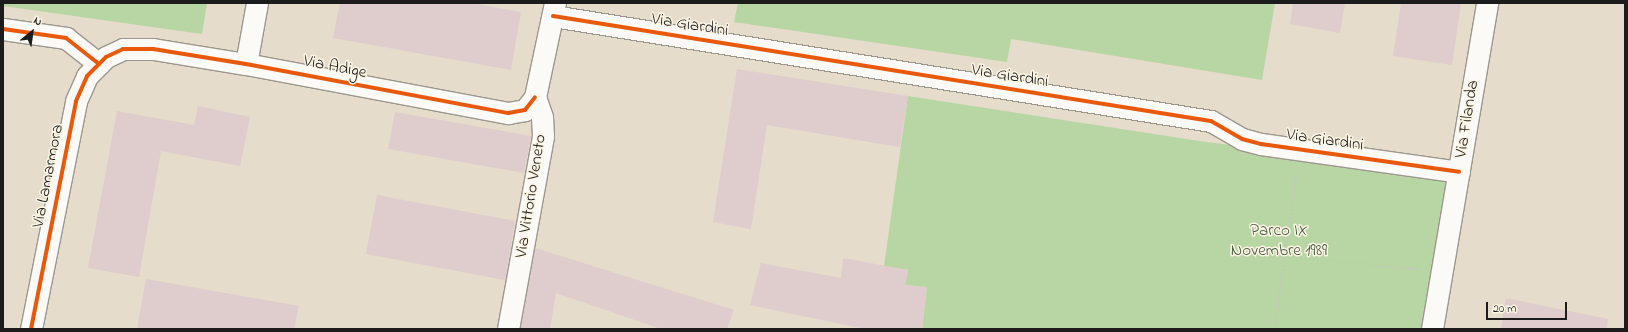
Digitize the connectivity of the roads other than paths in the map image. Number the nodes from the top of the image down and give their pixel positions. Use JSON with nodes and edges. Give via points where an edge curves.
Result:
{"nodes":[{"id":1,"x":257,"y":3,"type":"edge"},
{"id":2,"x":1486,"y":3,"type":"edge"},
{"id":3,"x":554,"y":10,"type":"edge"},
{"id":4,"x":3,"y":29,"type":"edge"},
{"id":5,"x":123,"y":49,"type":"joint"},
{"id":6,"x":99,"y":64,"type":"junction"},
{"id":7,"x":246,"y":64,"type":"junction"},
{"id":8,"x":535,"y":97,"type":"junction"},
{"id":9,"x":1459,"y":172,"type":"junction"},
{"id":10,"x":31,"y":329,"type":"edge"},
{"id":11,"x":508,"y":329,"type":"edge"},
{"id":12,"x":1432,"y":329,"type":"edge"}],
"edges":[{"from":1,"to":7,"type":"street"},
{"from":2,"to":9,"type":"street","name":"Via Filanda"},
{"from":3,"to":8,"type":"street"},
{"from":3,"to":9,"type":"street","name":"Via Giardini","via":[[1211,122],[1242,139]]},
{"from":4,"to":6,"type":"street","via":[[66,38]]},
{"from":5,"to":6,"type":"street","name":"Via Lamarmora","via":[[106,57]]},
{"from":5,"to":7,"type":"street","name":"Via Adige","via":[[153,49]]},
{"from":6,"to":10,"type":"street","name":"Via Lamarmora","via":[[87,76],[76,101]]},
{"from":7,"to":8,"type":"street","name":"Via Adige","via":[[508,113],[525,110]]},
{"from":8,"to":11,"type":"street","name":"Via Vittorio Veneto","via":[[542,117],[543,136]]},
{"from":9,"to":12,"type":"street","name":"Via Filanda"}]}
